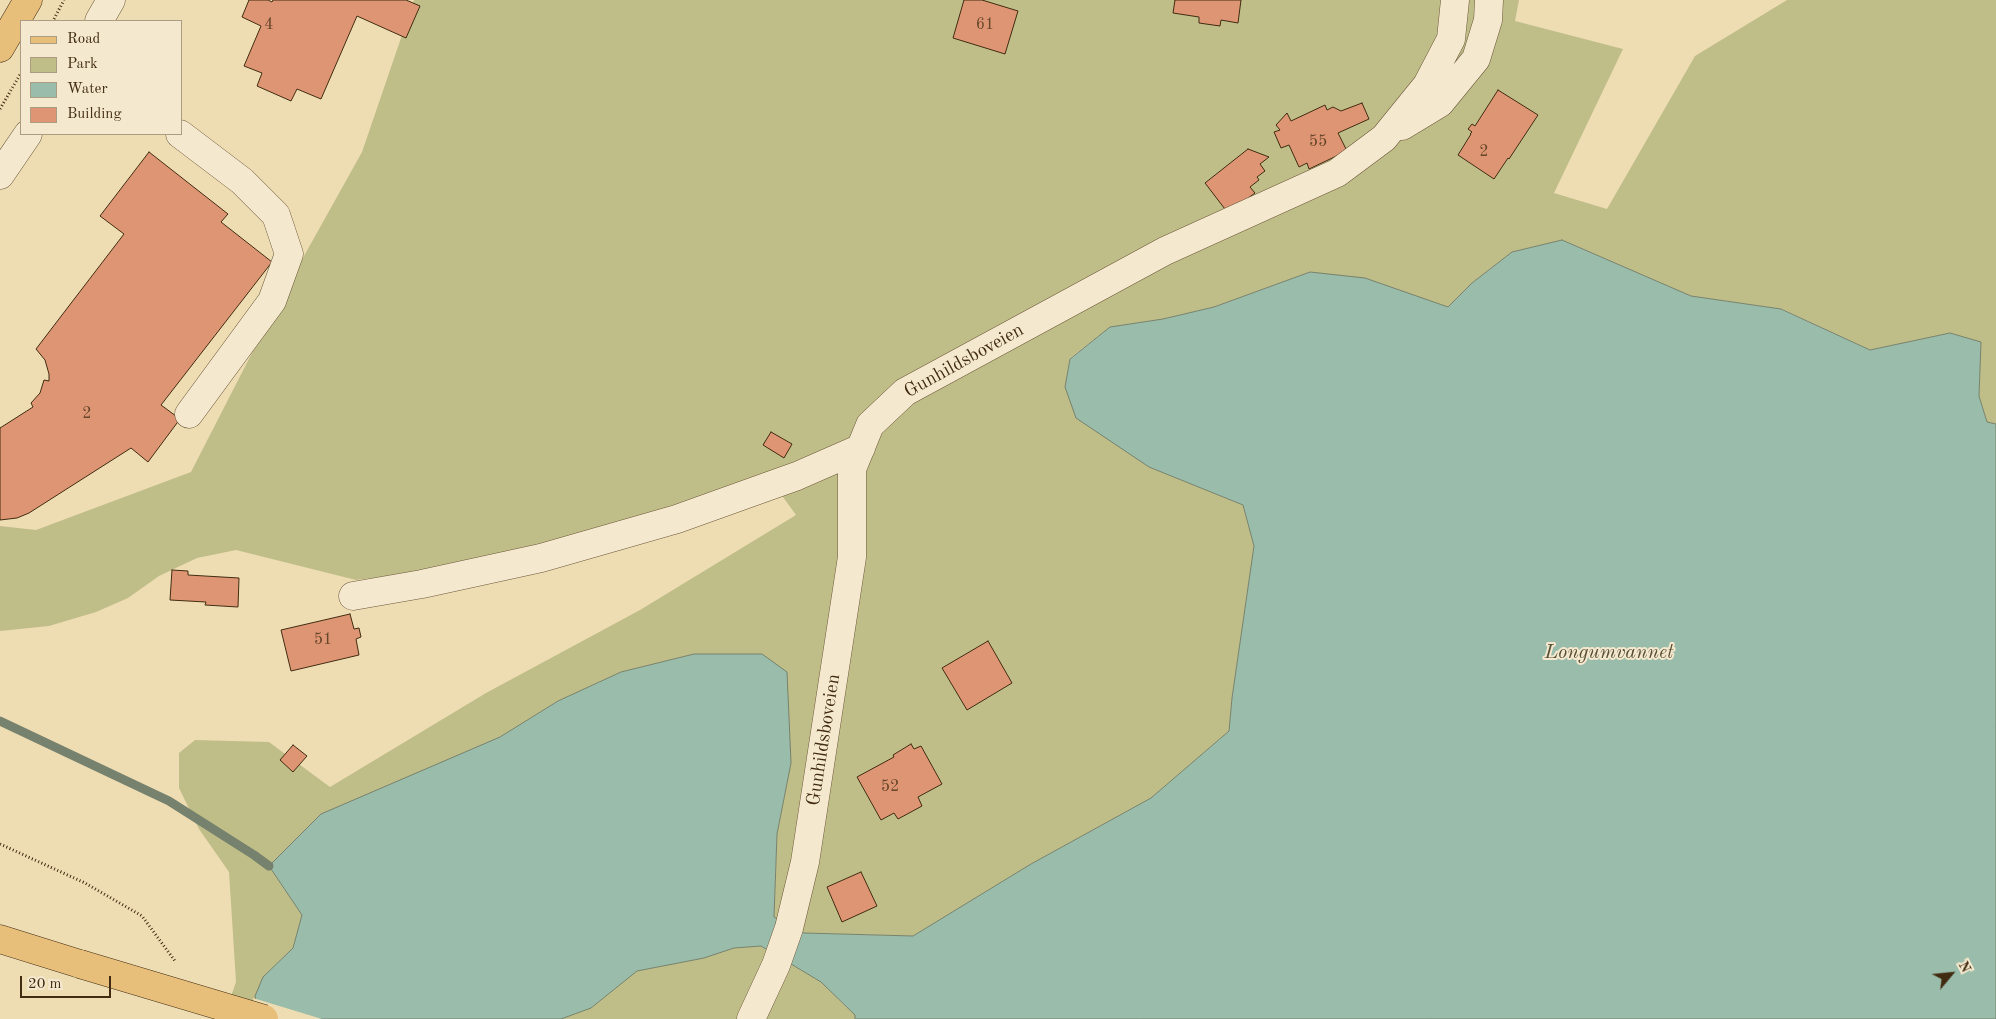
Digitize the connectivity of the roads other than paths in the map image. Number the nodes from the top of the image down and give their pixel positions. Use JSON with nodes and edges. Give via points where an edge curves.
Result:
{"nodes":[{"id":1,"x":28,"y":0,"type":"edge"},
{"id":2,"x":111,"y":0,"type":"edge"},
{"id":3,"x":1455,"y":0,"type":"edge"},
{"id":4,"x":1489,"y":0,"type":"edge"},
{"id":5,"x":99,"y":20,"type":"edge"},
{"id":6,"x":0,"y":48,"type":"edge"},
{"id":7,"x":27,"y":135,"type":"edge"},
{"id":8,"x":181,"y":135,"type":"edge"},
{"id":9,"x":1384,"y":138,"type":"junction"},
{"id":10,"x":0,"y":175,"type":"edge"},
{"id":11,"x":189,"y":414,"type":"dead end"},
{"id":12,"x":861,"y":448,"type":"junction"},
{"id":13,"x":353,"y":596,"type":"dead end"},
{"id":14,"x":0,"y":939,"type":"edge"},
{"id":15,"x":0,"y":954,"type":"edge"},
{"id":16,"x":78,"y":971,"type":"junction"},
{"id":17,"x":213,"y":1019,"type":"edge"},
{"id":18,"x":264,"y":1019,"type":"edge"},
{"id":19,"x":751,"y":1019,"type":"edge"}],
"edges":[{"from":1,"to":6,"type":"main road"},
{"from":2,"to":5,"type":"street"},
{"from":3,"to":9,"type":"street","name":"Gunhildsboveien","via":[[1451,39],[1427,85]]},
{"from":4,"to":9,"type":"street","via":[[1488,20],[1476,59],[1440,103]]},
{"from":7,"to":10,"type":"street"},
{"from":8,"to":11,"type":"street","via":[[242,181],[276,215],[289,254],[272,301]]},
{"from":9,"to":12,"type":"street","name":"Gunhildsboveien","via":[[1336,172],[1165,251],[904,392],[870,425]]},
{"from":12,"to":13,"type":"street","via":[[797,476],[677,519],[541,558]]},
{"from":12,"to":19,"type":"street","name":"Gunhildsboveien","via":[[852,469],[852,557],[805,862],[789,928]]},
{"from":14,"to":16,"type":"main road"},
{"from":15,"to":16,"type":"main road"},
{"from":16,"to":17,"type":"main road"},
{"from":16,"to":18,"type":"main road","bridge":true}]}
